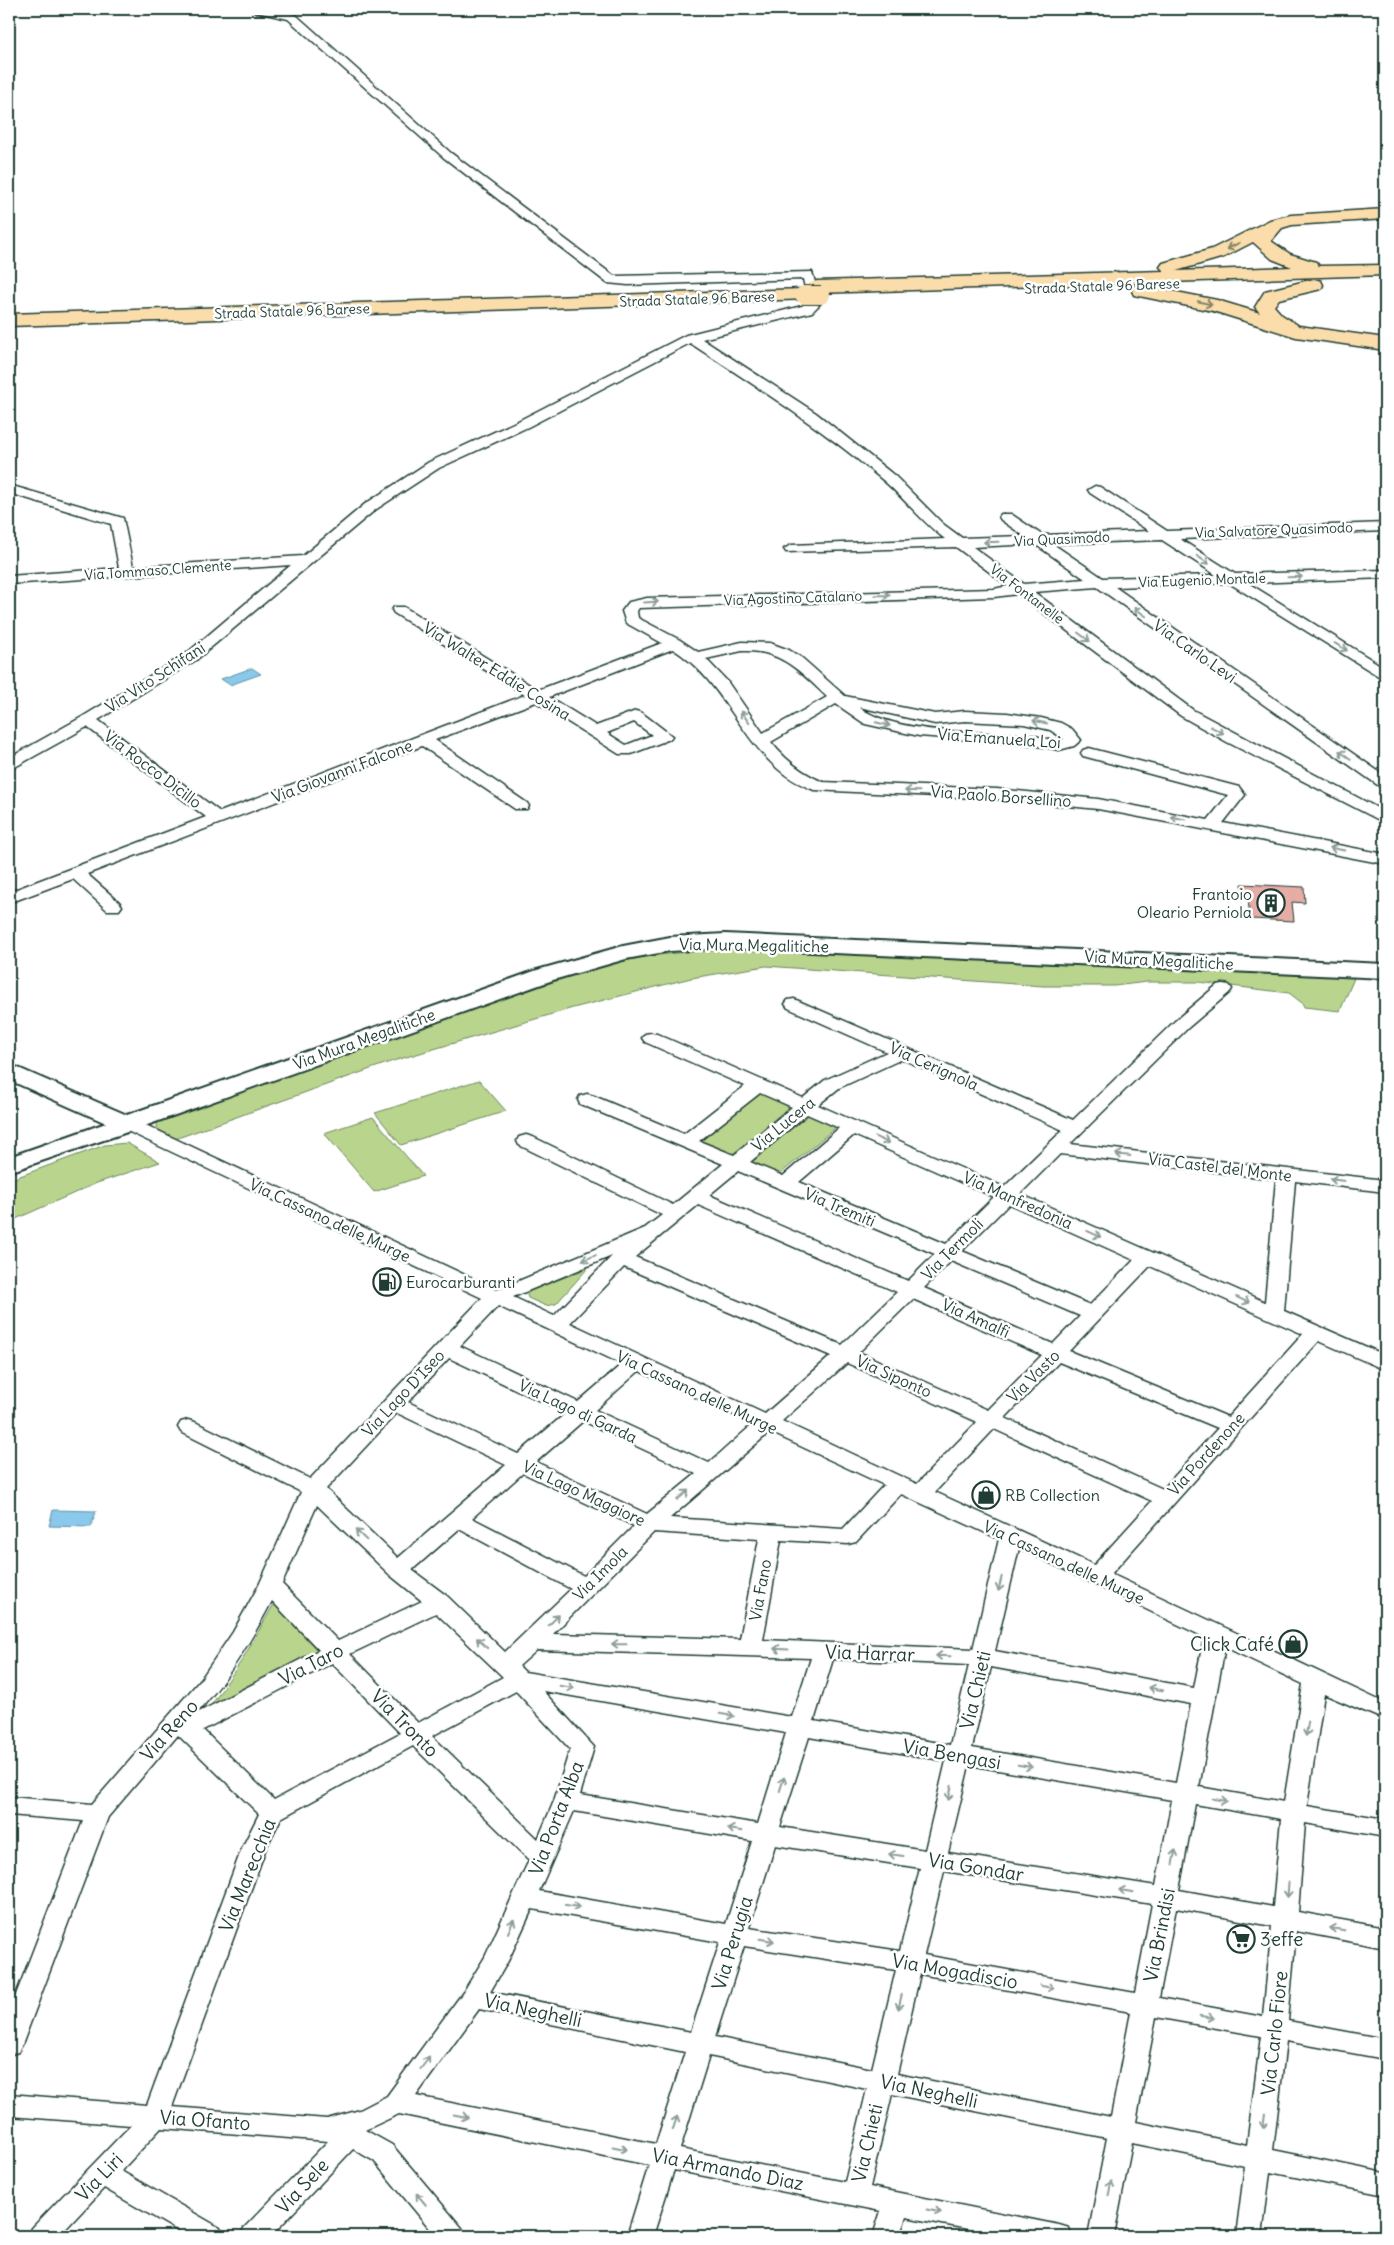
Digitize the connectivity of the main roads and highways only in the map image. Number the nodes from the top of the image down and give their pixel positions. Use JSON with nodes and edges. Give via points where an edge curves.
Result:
{"nodes":[{"id":1,"x":1385,"y":214,"type":"edge"},
{"id":2,"x":1276,"y":224,"type":"junction"},
{"id":3,"x":1377,"y":274,"type":"edge"},
{"id":4,"x":1074,"y":281,"type":"junction"},
{"id":5,"x":1105,"y":286,"type":"junction"},
{"id":6,"x":810,"y":291,"type":"junction"},
{"id":7,"x":9,"y":309,"type":"edge"},
{"id":8,"x":9,"y":320,"type":"edge"},
{"id":9,"x":1296,"y":331,"type":"junction"},
{"id":10,"x":1385,"y":344,"type":"edge"}],
"edges":[{"from":1,"to":2,"type":"highway","via":[[1313,218]]},
{"from":2,"to":3,"type":"highway","via":[[1262,242],[1283,259]]},
{"from":2,"to":4,"type":"highway","one_way":true,"via":[[1218,253],[1170,267]]},
{"from":3,"to":4,"type":"highway","name":"Strada Statale 96 Barese"},
{"from":3,"to":5,"type":"highway","name":"Strada Statale 96 Barese"},
{"from":3,"to":9,"type":"highway","via":[[1298,287],[1272,295],[1264,307],[1275,319]]},
{"from":4,"to":6,"type":"highway","name":"Strada Statale 96 Barese"},
{"from":5,"to":6,"type":"highway","name":"Strada Statale 96 Barese"},
{"from":5,"to":9,"type":"highway","one_way":true,"via":[[1176,296]]},
{"from":6,"to":7,"type":"highway","name":"Strada Statale 96 Barese"},
{"from":6,"to":8,"type":"highway","name":"Strada Statale 96 Barese"},
{"from":9,"to":10,"type":"highway"}]}
